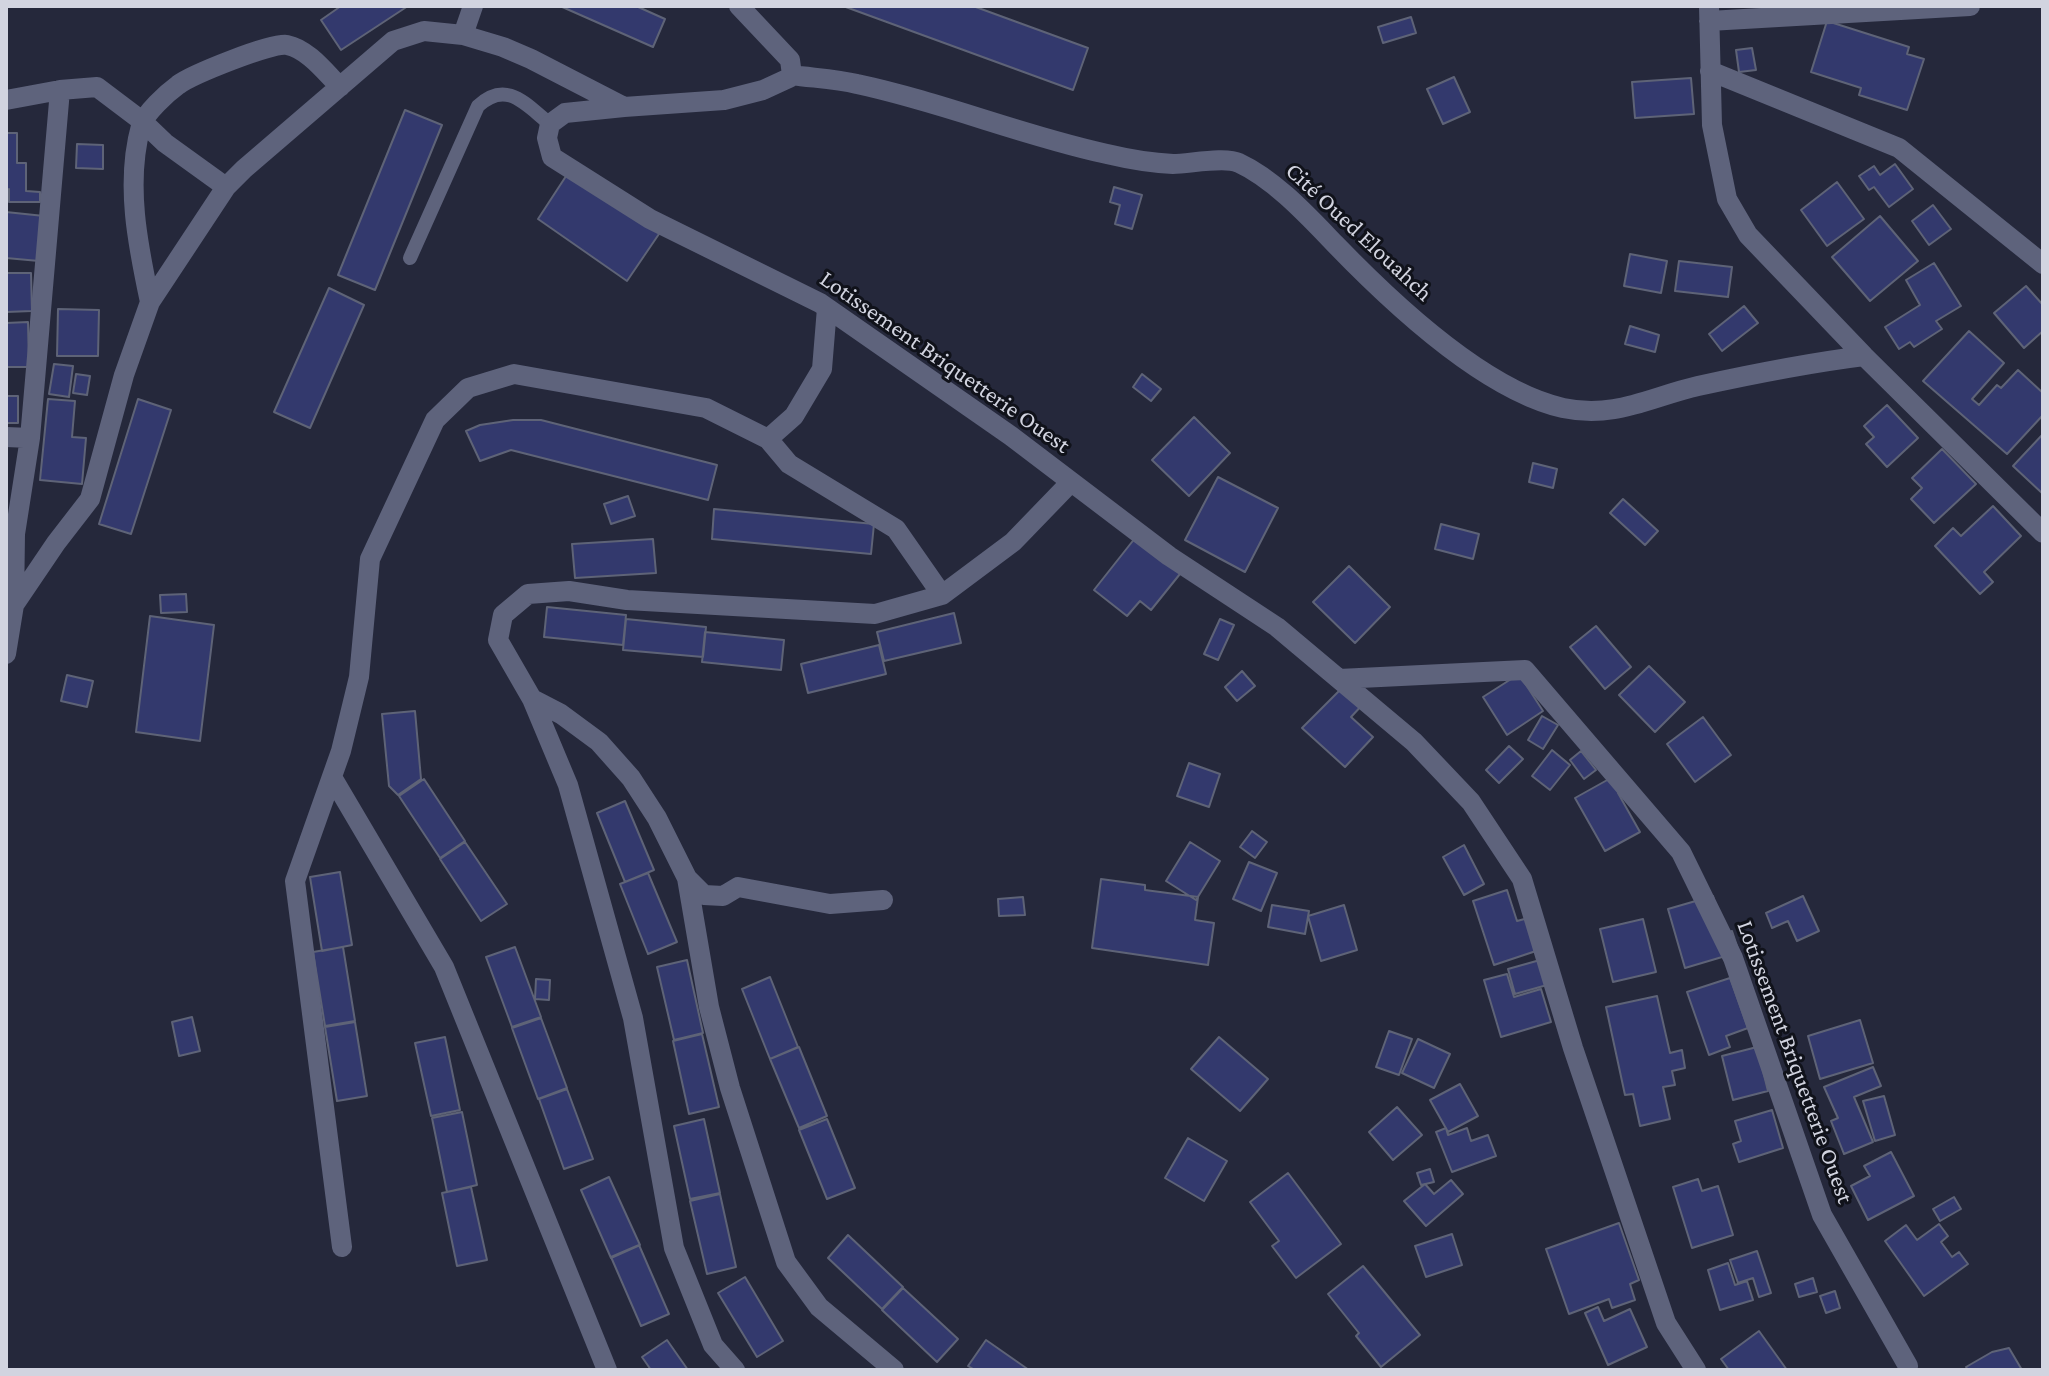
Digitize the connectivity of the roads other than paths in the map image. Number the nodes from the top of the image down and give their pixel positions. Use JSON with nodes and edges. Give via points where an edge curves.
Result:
{"nodes":[{"id":1,"x":473,"y":6,"type":"edge"},
{"id":2,"x":739,"y":6,"type":"edge"},
{"id":3,"x":1970,"y":6,"type":"edge"},
{"id":4,"x":1709,"y":14,"type":"edge"},
{"id":5,"x":463,"y":35,"type":"junction"},
{"id":6,"x":1710,"y":71,"type":"junction"},
{"id":7,"x":792,"y":75,"type":"junction"},
{"id":8,"x":340,"y":87,"type":"junction"},
{"id":9,"x":60,"y":90,"type":"junction"},
{"id":10,"x":6,"y":100,"type":"edge"},
{"id":11,"x":624,"y":107,"type":"junction"},
{"id":12,"x":142,"y":121,"type":"junction"},
{"id":13,"x":550,"y":124,"type":"junction"},
{"id":14,"x":226,"y":187,"type":"junction"},
{"id":15,"x":410,"y":258,"type":"dead end"},
{"id":16,"x":2043,"y":264,"type":"edge"},
{"id":17,"x":150,"y":302,"type":"junction"},
{"id":18,"x":827,"y":308,"type":"junction"},
{"id":19,"x":1864,"y":356,"type":"junction"},
{"id":20,"x":6,"y":437,"type":"edge"},
{"id":21,"x":30,"y":438,"type":"junction"},
{"id":22,"x":768,"y":439,"type":"junction"},
{"id":23,"x":1071,"y":482,"type":"junction"},
{"id":24,"x":2043,"y":533,"type":"edge"},
{"id":25,"x":942,"y":595,"type":"junction"},
{"id":26,"x":14,"y":605,"type":"junction"},
{"id":27,"x":6,"y":654,"type":"edge"},
{"id":28,"x":1339,"y":679,"type":"junction"},
{"id":29,"x":532,"y":699,"type":"junction"},
{"id":30,"x":332,"y":777,"type":"junction"},
{"id":31,"x":687,"y":878,"type":"junction"},
{"id":32,"x":883,"y":900,"type":"dead end"},
{"id":33,"x":342,"y":1247,"type":"dead end"},
{"id":34,"x":1908,"y":1366,"type":"dead end"},
{"id":35,"x":607,"y":1370,"type":"edge"},
{"id":36,"x":735,"y":1370,"type":"edge"},
{"id":37,"x":894,"y":1370,"type":"edge"},
{"id":38,"x":1696,"y":1370,"type":"edge"}],
"edges":[{"from":1,"to":5,"type":"street"},
{"from":2,"to":7,"type":"street","via":[[790,60]]},
{"from":3,"to":4,"type":"street"},
{"from":4,"to":6,"type":"street"},
{"from":5,"to":8,"type":"street","via":[[424,31],[393,41]]},
{"from":5,"to":11,"type":"street","via":[[531,59]]},
{"from":6,"to":16,"type":"street","via":[[1899,148]]},
{"from":6,"to":19,"type":"street","via":[[1712,125],[1727,199],[1748,235]]},
{"from":7,"to":11,"type":"street","via":[[763,90],[724,100]]},
{"from":7,"to":19,"type":"street","name":"Cité Oued Elouahch","via":[[857,84],[1107,154],[1171,164],[1236,161],[1288,197],[1365,275],[1455,352],[1532,398],[1563,408],[1600,411],[1643,405],[1693,387]]},
{"from":8,"to":12,"type":"street","via":[[308,56],[287,45],[265,47],[178,84]]},
{"from":8,"to":14,"type":"street"},
{"from":9,"to":10,"type":"street"},
{"from":9,"to":12,"type":"street","via":[[97,87]]},
{"from":9,"to":21,"type":"street"},
{"from":11,"to":13,"type":"street","via":[[565,113]]},
{"from":12,"to":14,"type":"street"},
{"from":12,"to":17,"type":"street","via":[[135,152],[135,234]]},
{"from":13,"to":15,"type":"lane","via":[[517,98],[504,93],[488,96],[478,106]]},
{"from":13,"to":18,"type":"street","name":"Lotissement Briquetterie Ouest","via":[[552,157],[650,219]]},
{"from":14,"to":17,"type":"street"},
{"from":17,"to":26,"type":"street","via":[[90,499]]},
{"from":18,"to":22,"type":"street","via":[[822,369],[794,416]]},
{"from":18,"to":23,"type":"street","name":"Lotissement Briquetterie Ouest"},
{"from":19,"to":24,"type":"street"},
{"from":20,"to":21,"type":"street"},
{"from":21,"to":26,"type":"street","via":[[15,534]]},
{"from":22,"to":25,"type":"street","via":[[789,464],[896,529]]},
{"from":22,"to":30,"type":"street","via":[[706,408],[514,374],[468,388],[435,420],[370,559],[359,677]]},
{"from":23,"to":25,"type":"street","via":[[1013,542]]},
{"from":23,"to":28,"type":"street","name":"Lotissement Briquetterie Ouest","via":[[1169,556],[1277,627]]},
{"from":25,"to":29,"type":"street","via":[[875,614],[627,600],[569,591],[528,594],[503,615],[498,640]]},
{"from":26,"to":27,"type":"street"},
{"from":28,"to":34,"type":"street","name":"Lotissement Briquetterie Ouest","via":[[1525,670],[1681,852],[1733,958],[1822,1215]]},
{"from":28,"to":38,"type":"street","name":"Lotissement Briquetterie Ouest","via":[[1414,742],[1471,802],[1522,879],[1666,1323]]},
{"from":29,"to":31,"type":"street","via":[[599,742],[631,778]]},
{"from":29,"to":36,"type":"street","via":[[568,785],[633,1018],[674,1248],[713,1345]]},
{"from":30,"to":33,"type":"street","via":[[295,881]]},
{"from":30,"to":35,"type":"street","via":[[444,967]]},
{"from":31,"to":32,"type":"street","via":[[704,895],[723,896],[738,887],[830,904]]},
{"from":31,"to":37,"type":"street","via":[[712,1021],[786,1262],[819,1307]]}]}
